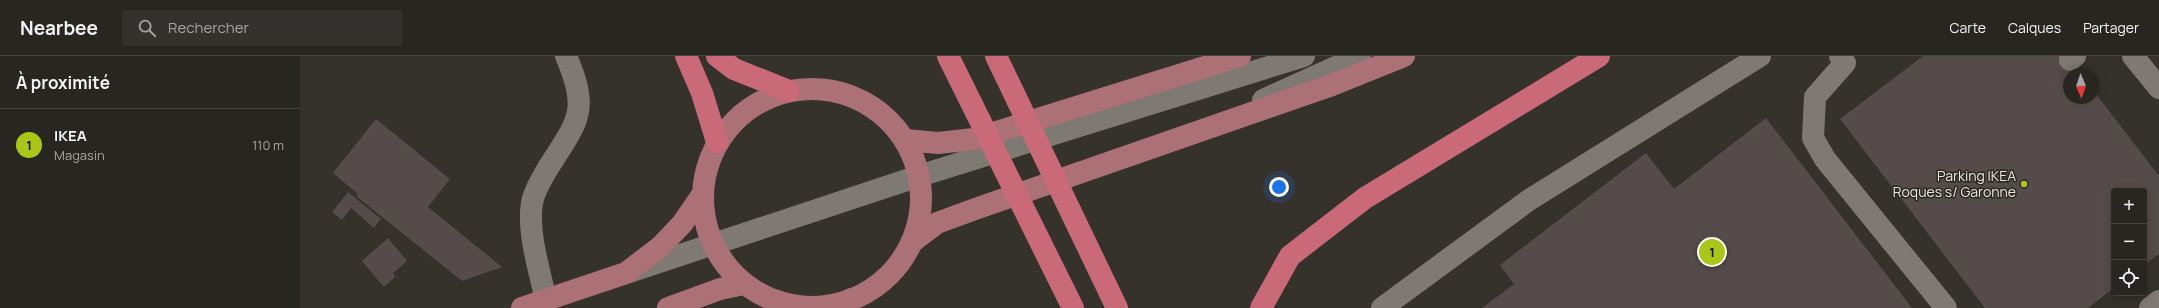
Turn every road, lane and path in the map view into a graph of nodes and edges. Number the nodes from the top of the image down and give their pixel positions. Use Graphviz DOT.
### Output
graph roads {
  1 [pos="566,56"];
  2 [pos="686,56"];
  3 [pos="717,56"];
  4 [pos="996,56"];
  5 [pos="1240,56"];
  6 [pos="1304,56"];
  7 [pos="1360,56"];
  8 [pos="1404,56"];
  9 [pos="1599,56"];
  10 [pos="1760,56"];
  11 [pos="1840,56"];
  12 [pos="2133,56"];
  13 [pos="950,60"];
  14 [pos="2159,88"];
  15 [pos="788,90"];
  16 [pos="1182,137"];
  17 [pos="906,140"];
  18 [pos="717,142"];
  19 [pos="919,176"];
  20 [pos="702,195"];
  21 [pos="912,242"];
  22 [pos="714,245"];
  23 [pos="626,273"];
  24 [pos="744,284"];
  25 [pos="546,300"];
  26 [pos="2159,301"];
  27 [pos="848,304"];
  28 [pos="782,305"];
  29 [pos="522,308"];
  30 [pos="668,308"];
  31 [pos="1073,308"];
  32 [pos="1117,308"];
  33 [pos="1261,308"];
  34 [pos="1382,308"];
  35 [pos="1946,308"];
  36 [pos="2150,308"];
  1 -- 25 [label="street"];
  2 -- 18 [label="highway"];
  3 -- 15 [label="highway"];
  4 -- 32 [label="highway"];
  5 -- 17 [label="main road"];
  6 -- 19 [label="street"];
  7 -- 16 [label="street"];
  8 -- 16 [label="main road"];
  9 -- 33 [label="highway"];
  10 -- 34 [label="street"];
  11 -- 35 [label="street"];
  12 -- 14 [label="street"];
  13 -- 31 [label="highway"];
  15 -- 17 [label="main road"];
  15 -- 18 [label="main road"];
  16 -- 21 [label="main road"];
  17 -- 19 [label="main road"];
  18 -- 20 [label="main road"];
  19 -- 21 [label="main road"];
  19 -- 22 [label="street"];
  20 -- 22 [label="main road"];
  20 -- 23 [label="main road"];
  21 -- 27 [label="main road"];
  22 -- 23 [label="street"];
  22 -- 24 [label="main road"];
  23 -- 25 [label="main road"];
  24 -- 28 [label="main road"];
  24 -- 30 [label="main road"];
  25 -- 29 [label="main road"];
  26 -- 36 [label="street"];
  27 -- 28 [label="main road"];
}
